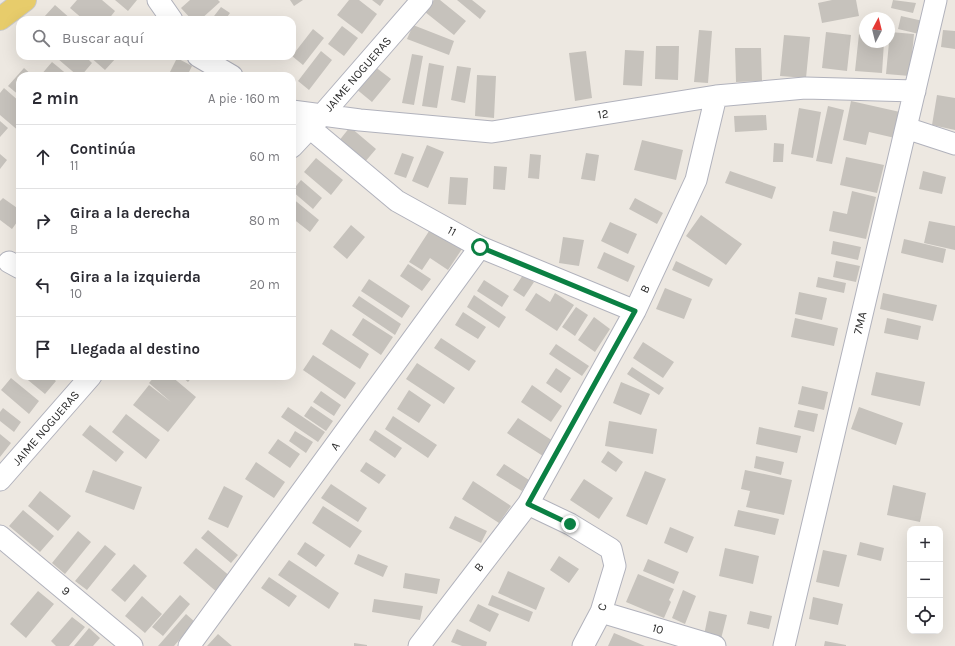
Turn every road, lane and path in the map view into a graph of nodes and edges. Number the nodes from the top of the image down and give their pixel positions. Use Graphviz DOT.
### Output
graph roads {
  1 [pos="25,0"];
  2 [pos="158,0"];
  3 [pos="422,0"];
  4 [pos="936,0"];
  5 [pos="169,16"];
  6 [pos="0,19"];
  7 [pos="205,60"];
  8 [pos="225,72"];
  9 [pos="915,91"];
  10 [pos="716,96"];
  11 [pos="296,114"];
  12 [pos="316,122"];
  13 [pos="906,128"];
  14 [pos="296,143"];
  15 [pos="955,144"];
  16 [pos="480,247"];
  17 [pos="635,311"];
  18 [pos="88,380"];
  19 [pos="0,480"];
  20 [pos="528,504"];
  21 [pos="0,536"];
  22 [pos="601,612"];
  23 [pos="132,646"];
  24 [pos="189,646"];
  25 [pos="419,646"];
  26 [pos="583,646"];
  27 [pos="715,646"];
  28 [pos="784,646"];
  1 -- 6 [label="main road"];
  2 -- 5 [label="street"];
  3 -- 12 [label="street, JAIME NOGUERAS"];
  4 -- 9 [label="street, 7MA"];
  7 -- 8 [label="street"];
  9 -- 10 [label="street, 12"];
  9 -- 13 [label="street, 7MA"];
  10 -- 12 [label="street, 12"];
  10 -- 17 [label="street, B"];
  11 -- 12 [label="street, 11"];
  12 -- 14 [label="street, JAIME NOGUERAS"];
  12 -- 16 [label="street, 11"];
  13 -- 15 [label="street"];
  13 -- 28 [label="street, 7MA"];
  16 -- 17 [label="street, 11"];
  16 -- 24 [label="street, A"];
  17 -- 20 [label="street, B"];
  18 -- 19 [label="street, JAIME NOGUERAS"];
  20 -- 22 [label="street, C"];
  20 -- 25 [label="street, B"];
  21 -- 23 [label="street, 9"];
  22 -- 26 [label="street, C"];
  22 -- 27 [label="street, 10"];
}
